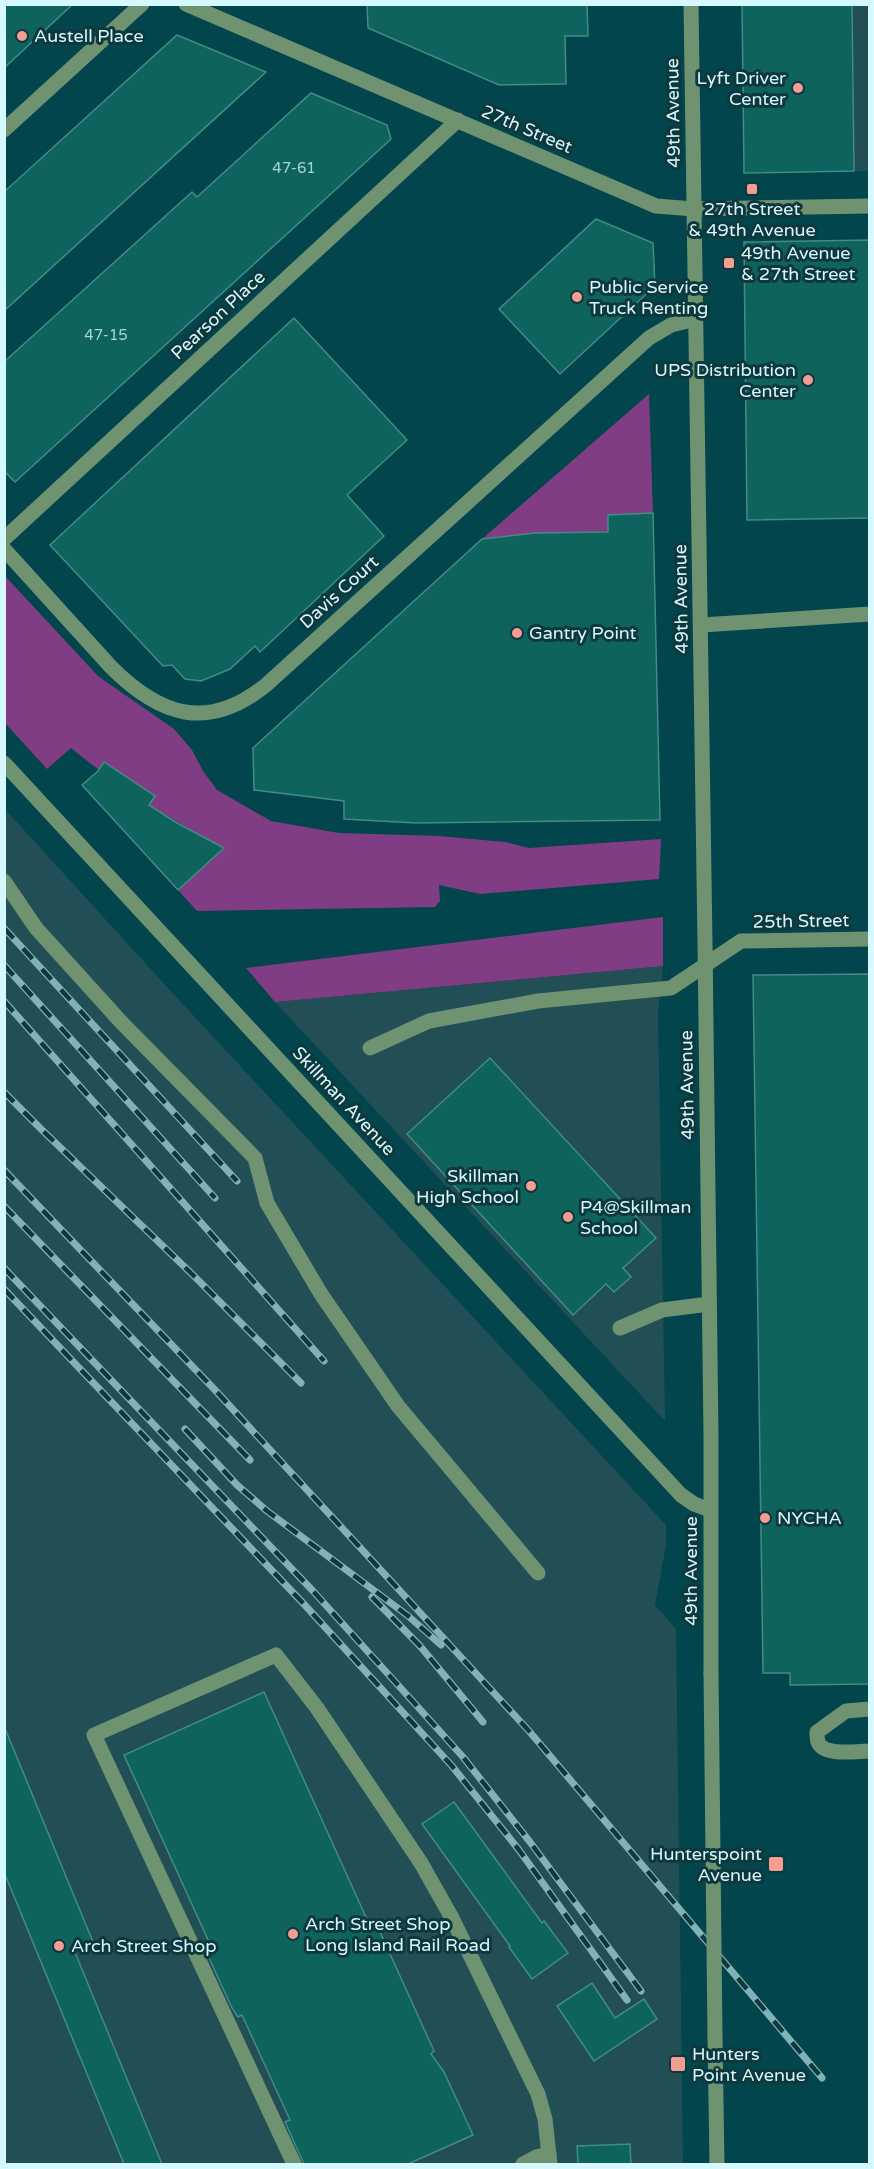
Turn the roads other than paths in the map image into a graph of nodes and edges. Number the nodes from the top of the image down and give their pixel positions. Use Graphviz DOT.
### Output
graph roads {
  1 [pos="142,4"];
  2 [pos="186,4"];
  3 [pos="691,4"];
  4 [pos="458,120"];
  5 [pos="4,130"];
  6 [pos="870,206"];
  7 [pos="694,209"];
  8 [pos="696,319"];
  9 [pos="4,539"];
  10 [pos="4,549"];
  11 [pos="870,614"];
  12 [pos="701,625"];
  13 [pos="4,763"];
  14 [pos="4,881"];
  15 [pos="870,939"];
  16 [pos="705,966"];
  17 [pos="370,1048"];
  18 [pos="709,1304"];
  19 [pos="621,1328"];
  20 [pos="710,1510"];
  21 [pos="538,1573"];
  22 [pos="870,1710"];
  23 [pos="870,1751"];
  24 [pos="549,2159"];
  25 [pos="294,2164"];
  26 [pos="523,2164"];
  27 [pos="717,2164"];
  1 -- 5 [label="street"];
  2 -- 4 [label="street, 27th Street"];
  3 -- 7 [label="street, 49th Avenue"];
  4 -- 7 [label="street, 27th Street"];
  4 -- 9 [label="street, Pearson Place"];
  6 -- 7 [label="street, 27th Street"];
  7 -- 8 [label="street, 49th Avenue"];
  8 -- 10 [label="street, Davis Court"];
  8 -- 12 [label="street, 49th Avenue"];
  11 -- 12 [label="street"];
  12 -- 16 [label="street, 49th Avenue"];
  13 -- 20 [label="street, Skillman Avenue"];
  14 -- 21 [label="street"];
  15 -- 16 [label="street, 25th Street"];
  16 -- 17 [label="street, 25th Street"];
  16 -- 18 [label="street, 49th Avenue"];
  18 -- 19 [label="street"];
  18 -- 20 [label="street, 49th Avenue"];
  20 -- 27 [label="street, 49th Avenue, bridge"];
  22 -- 23 [label="street"];
  24 -- 25 [label="street"];
  24 -- 26 [label="street"];
}
